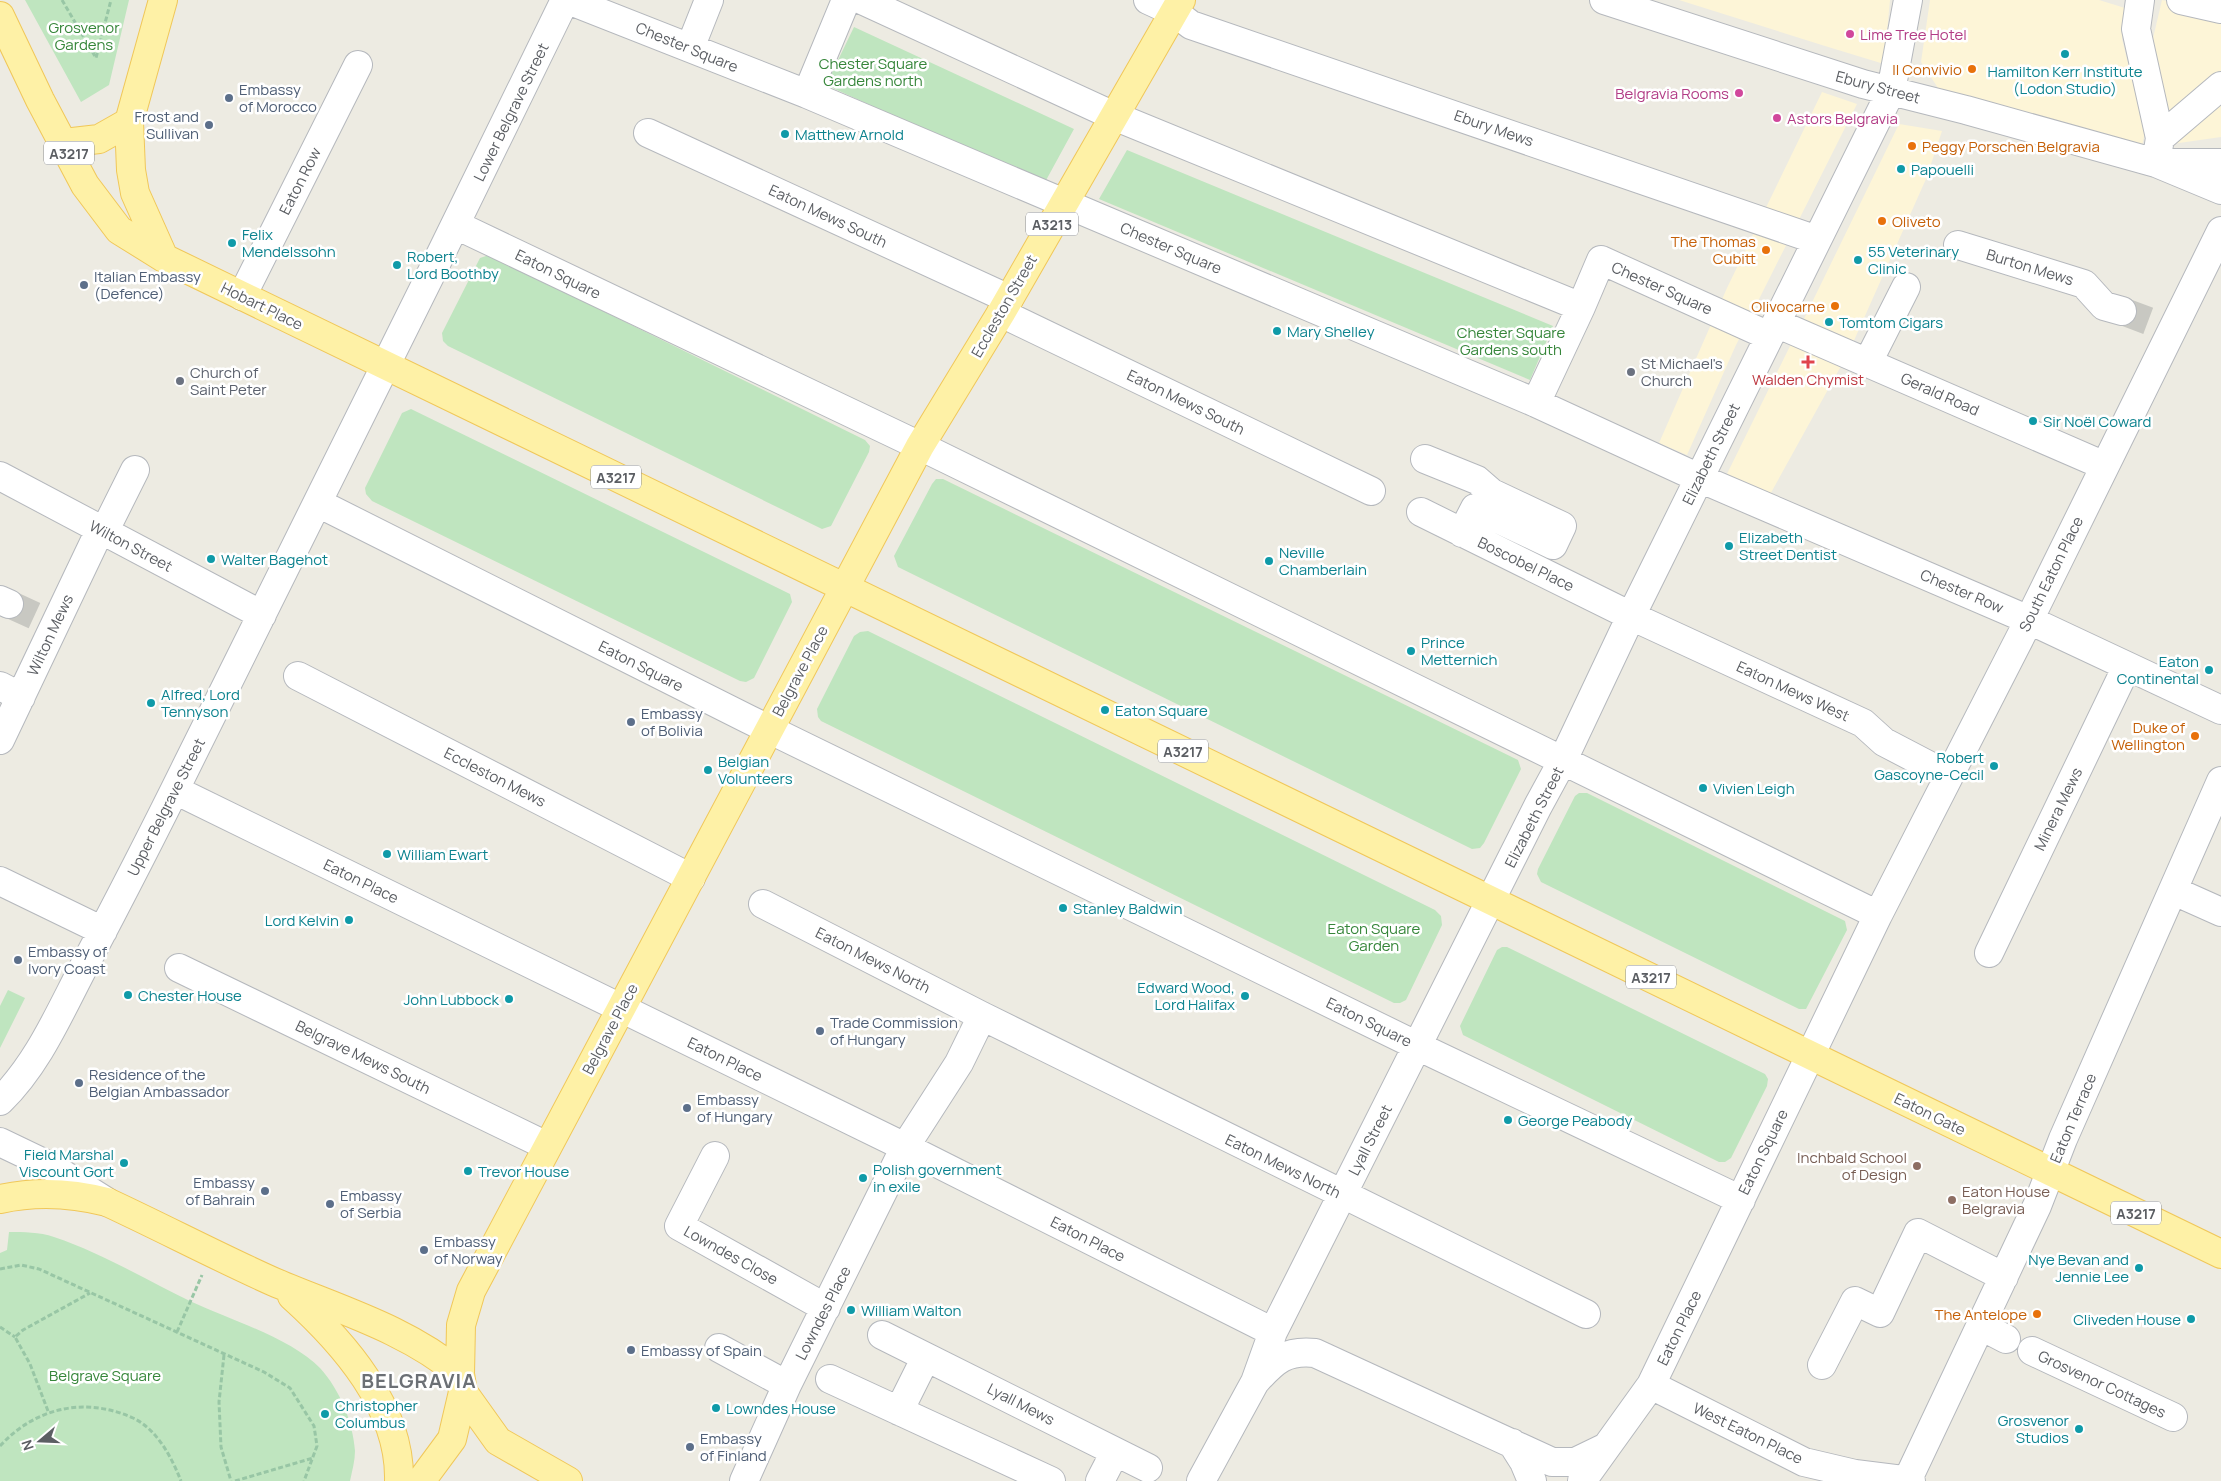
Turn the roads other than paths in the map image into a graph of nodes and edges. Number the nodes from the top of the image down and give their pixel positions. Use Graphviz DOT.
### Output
graph roads {
  1 [pos="163,0"];
  2 [pos="566,0"];
  3 [pos="709,0"];
  4 [pos="846,0"];
  5 [pos="862,0"];
  6 [pos="1148,0"];
  7 [pos="1604,0"];
  8 [pos="1908,0"];
  9 [pos="2140,0"];
  10 [pos="2181,0"];
  11 [pos="1177,6"];
  12 [pos="2221,9"];
  13 [pos="1,21"];
  14 [pos="690,48"];
  15 [pos="358,65"];
  16 [pos="2221,86"];
  17 [pos="1891,91"];
  18 [pos="807,94"];
  19 [pos="1114,116"];
  20 [pos="129,122"];
  21 [pos="648,133"];
  22 [pos="64,142"];
  23 [pos="2158,150"];
  24 [pos="2219,180"];
  25 [pos="1064,203"];
  26 [pos="456,225"];
  27 [pos="2221,231"];
  28 [pos="1817,240"];
  29 [pos="1958,245"];
  30 [pos="164,258"];
  31 [pos="1906,287"];
  32 [pos="242,296"];
  33 [pos="1005,306"];
  34 [pos="1581,307"];
  35 [pos="2122,311"];
  36 [pos="1772,330"];
  37 [pos="1868,362"];
  38 [pos="386,366"];
  39 [pos="1536,403"];
  40 [pos="920,446"];
  41 [pos="1425,459"];
  42 [pos="2105,466"];
  43 [pos="135,470"];
  44 [pos="0,476"];
  45 [pos="1699,478"];
  46 [pos="1371,491"];
  47 [pos="318,503"];
  48 [pos="1421,512"];
  49 [pos="102,531"];
  50 [pos="1462,533"];
  51 [pos="846,588"];
  52 [pos="262,614"];
  53 [pos="1631,616"];
  54 [pos="2029,620"];
  55 [pos="2127,666"];
  56 [pos="298,676"];
  57 [pos="10,692"];
  58 [pos="2221,710"];
  59 [pos="769,730"];
  60 [pos="0,740"];
  61 [pos="1563,760"];
  62 [pos="1949,776"];
  63 [pos="2221,781"];
  64 [pos="174,790"];
  65 [pos="691,878"];
  66 [pos="0,881"];
  67 [pos="2174,891"];
  68 [pos="1492,900"];
  69 [pos="763,904"];
  70 [pos="2221,912"];
  71 [pos="1878,915"];
  72 [pos="103,930"];
  73 [pos="1990,953"];
  74 [pos="179,968"];
  75 [pos="621,1008"];
  76 [pos="982,1016"];
  77 [pos="1418,1046"];
  78 [pos="1811,1054"];
  79 [pos="0,1101"];
  80 [pos="0,1142"];
  81 [pos="548,1146"];
  82 [pos="905,1146"];
  83 [pos="715,1156"];
  84 [pos="2050,1172"];
  85 [pos="1343,1195"];
  86 [pos="0,1199"];
  87 [pos="1741,1200"];
  88 [pos="107,1202"];
  89 [pos="2221,1254"];
  90 [pos="2004,1277"];
  91 [pos="273,1281"];
  92 [pos="1290,1298"];
  93 [pos="826,1308"];
  94 [pos="1586,1314"];
  95 [pos="1981,1326"];
  96 [pos="1273,1332"];
  97 [pos="882,1335"];
  98 [pos="2006,1339"];
  99 [pos="719,1348"];
  100 [pos="2032,1351"];
  101 [pos="1315,1353"];
  102 [pos="926,1357"];
  103 [pos="1822,1365"];
  104 [pos="830,1379"];
  105 [pos="1255,1382"];
  106 [pos="461,1383"];
  107 [pos="1651,1384"];
  108 [pos="787,1385"];
  109 [pos="899,1411"];
  110 [pos="2173,1417"];
  111 [pos="452,1439"];
  112 [pos="1512,1443"];
  113 [pos="506,1446"];
  114 [pos="1604,1448"];
  115 [pos="1115,1452"];
  116 [pos="1148,1468"];
  117 [pos="1800,1471"];
  118 [pos="1210,1478"];
  119 [pos="1910,1480"];
  120 [pos="399,1481"];
  121 [pos="421,1481"];
  122 [pos="568,1481"];
  123 [pos="744,1481"];
  124 [pos="1051,1481"];
  125 [pos="1100,1481"];
  126 [pos="1532,1481"];
  127 [pos="1582,1481"];
  1 -- 20 [label="main road"];
  2 -- 14 [label="street, Chester Square"];
  2 -- 26 [label="street, Lower Belgrave Street"];
  3 -- 14 [label="street"];
  4 -- 18 [label="street"];
  5 -- 19 [label="street"];
  6 -- 11 [label="street, Ebury Mews"];
  7 -- 17 [label="street, Ebury Street"];
  8 -- 17 [label="street, Elizabeth Street"];
  9 -- 23 [label="street"];
  10 -- 12 [label="street"];
  11 -- 19 [label="main road, Eccleston Street / A3213"];
  11 -- 28 [label="street, Ebury Mews"];
  13 -- 22 [label="main road, Hobart Place / A3217"];
  14 -- 18 [label="street, Chester Square"];
  15 -- 32 [label="street, Eaton Row"];
  16 -- 23 [label="street"];
  17 -- 23 [label="street, Ebury Street"];
  17 -- 28 [label="street, Elizabeth Street"];
  18 -- 25 [label="street, Chester Square"];
  19 -- 25 [label="main road, Eccleston Street / A3213"];
  19 -- 34 [label="street"];
  20 -- 22 [label="main road"];
  20 -- 30 [label="main road"];
  21 -- 33 [label="street, Eaton Mews South"];
  22 -- 30 [label="main road, Hobart Place / A3217"];
  23 -- 24 [label="street, Ebury Street"];
  25 -- 33 [label="main road, Eccleston Street / A3213"];
  25 -- 39 [label="street, Chester Square"];
  26 -- 38 [label="street"];
  26 -- 40 [label="street, Eaton Square"];
  27 -- 42 [label="street, South Eaton Place"];
  28 -- 36 [label="street, Elizabeth Street"];
  29 -- 35 [label="street, Burton Mews"];
  30 -- 32 [label="main road, Hobart Place / A3217"];
  31 -- 37 [label="street"];
  32 -- 38 [label="main road, Hobart Place / A3217"];
  33 -- 40 [label="main road, Eccleston Street / A3213"];
  33 -- 46 [label="street, Eaton Mews South"];
  34 -- 36 [label="street, Chester Square"];
  34 -- 39 [label="street, Chester Square"];
  36 -- 37 [label="street, Gerald Road"];
  36 -- 45 [label="street, Elizabeth Street"];
  37 -- 42 [label="street, Gerald Road"];
  38 -- 47 [label="street"];
  38 -- 51 [label="main road, A3217"];
  39 -- 45 [label="street, Chester Square"];
  40 -- 51 [label="main road, Eccleston Street / A3213"];
  40 -- 61 [label="street, Eaton Square"];
  41 -- 50 [label="street"];
  42 -- 54 [label="street, South Eaton Place"];
  43 -- 49 [label="street, Wilton Mews"];
  44 -- 49 [label="street, Wilton Street"];
  45 -- 53 [label="street, Elizabeth Street"];
  45 -- 54 [label="street, Chester Row"];
  47 -- 52 [label="street, Upper Belgrave Street"];
  47 -- 59 [label="street, Eaton Square"];
  48 -- 50 [label="street, Boscobel Place"];
  49 -- 52 [label="street, Wilton Street"];
  49 -- 57 [label="street, Wilton Mews"];
  50 -- 53 [label="street, Boscobel Place"];
  51 -- 59 [label="main road, Belgrave Place"];
  51 -- 68 [label="main road, A3217"];
  52 -- 64 [label="street, Upper Belgrave Street"];
  53 -- 61 [label="street, Elizabeth Street"];
  53 -- 62 [label="street, Eaton Mews West"];
  54 -- 55 [label="street, Chester Row"];
  54 -- 62 [label="street, South Eaton Place"];
  55 -- 58 [label="street, Chester Row"];
  55 -- 73 [label="street, Minera Mews"];
  56 -- 65 [label="street, Eccleston Mews"];
  57 -- 60 [label="street, Wilton Mews"];
  59 -- 65 [label="main road, Belgrave Place"];
  59 -- 77 [label="street, Eaton Square"];
  61 -- 68 [label="street, Elizabeth Street"];
  61 -- 71 [label="street, Eaton Square"];
  62 -- 71 [label="street, South Eaton Place"];
  63 -- 67 [label="street, Eaton Terrace"];
  64 -- 72 [label="street, Upper Belgrave Street"];
  64 -- 75 [label="street, Eaton Place"];
  65 -- 75 [label="main road, Belgrave Place"];
  66 -- 72 [label="street"];
  67 -- 70 [label="street"];
  67 -- 84 [label="street, Eaton Terrace"];
  68 -- 77 [label="street, Lyall Street"];
  68 -- 78 [label="main road, A3217"];
  69 -- 76 [label="street, Eaton Mews North"];
  71 -- 78 [label="street, Eaton Square"];
  72 -- 79 [label="street, Upper Belgrave Street"];
  74 -- 81 [label="street, Belgrave Mews South"];
  75 -- 81 [label="main road, Belgrave Place"];
  75 -- 82 [label="street, Eaton Place"];
  76 -- 82 [label="street"];
  76 -- 85 [label="street, Eaton Mews North"];
  77 -- 85 [label="street, Lyall Street"];
  77 -- 87 [label="street, Eaton Square"];
  78 -- 84 [label="main road, Eaton Gate / A3217"];
  78 -- 87 [label="street, Eaton Square"];
  80 -- 88 [label="street"];
  81 -- 106 [label="main road, Belgrave Place"];
  82 -- 93 [label="street, Lowndes Place"];
  82 -- 96 [label="street, Eaton Place"];
  83 -- 93 [label="street, Lowndes Close"];
  84 -- 89 [label="main road, A3217"];
  84 -- 90 [label="street, Eaton Terrace"];
  85 -- 92 [label="street, Lyall Street"];
  85 -- 94 [label="street, Eaton Mews North"];
  86 -- 88 [label="main road"];
  87 -- 107 [label="street, Eaton Place"];
  88 -- 91 [label="main road"];
  90 -- 95 [label="street, Eaton Terrace"];
  90 -- 103 [label="street"];
  91 -- 106 [label="main road"];
  91 -- 120 [label="main road"];
  92 -- 96 [label="street, Lyall Street"];
  92 -- 101 [label="street"];
  93 -- 108 [label="street, Lowndes Place"];
  95 -- 98 [label="street"];
  95 -- 119 [label="street, Eaton Terrace"];
  96 -- 105 [label="street, Lyall Street"];
  97 -- 102 [label="street, Lyall Mews"];
  99 -- 108 [label="street"];
  100 -- 110 [label="street, Grosvenor Cottages"];
  101 -- 105 [label="street, Lyall Street"];
  101 -- 112 [label="street, Eaton Place"];
  102 -- 109 [label="street"];
  102 -- 115 [label="street, Lyall Mews"];
  104 -- 109 [label="street"];
  105 -- 118 [label="street, Lyall Street"];
  106 -- 111 [label="main road, Belgrave Place"];
  106 -- 113 [label="main road"];
  107 -- 114 [label="street, Eaton Place"];
  107 -- 117 [label="street, West Eaton Place"];
  108 -- 123 [label="street, Lowndes Place"];
  109 -- 124 [label="street"];
  111 -- 113 [label="main road"];
  111 -- 121 [label="main road, Belgrave Place"];
  112 -- 114 [label="street, Eaton Place"];
  112 -- 126 [label="street"];
  113 -- 122 [label="main road"];
  114 -- 127 [label="street, Eaton Place"];
  115 -- 116 [label="street, Lyall Mews"];
  115 -- 125 [label="street"];
  117 -- 119 [label="street, West Eaton Place"];
}
